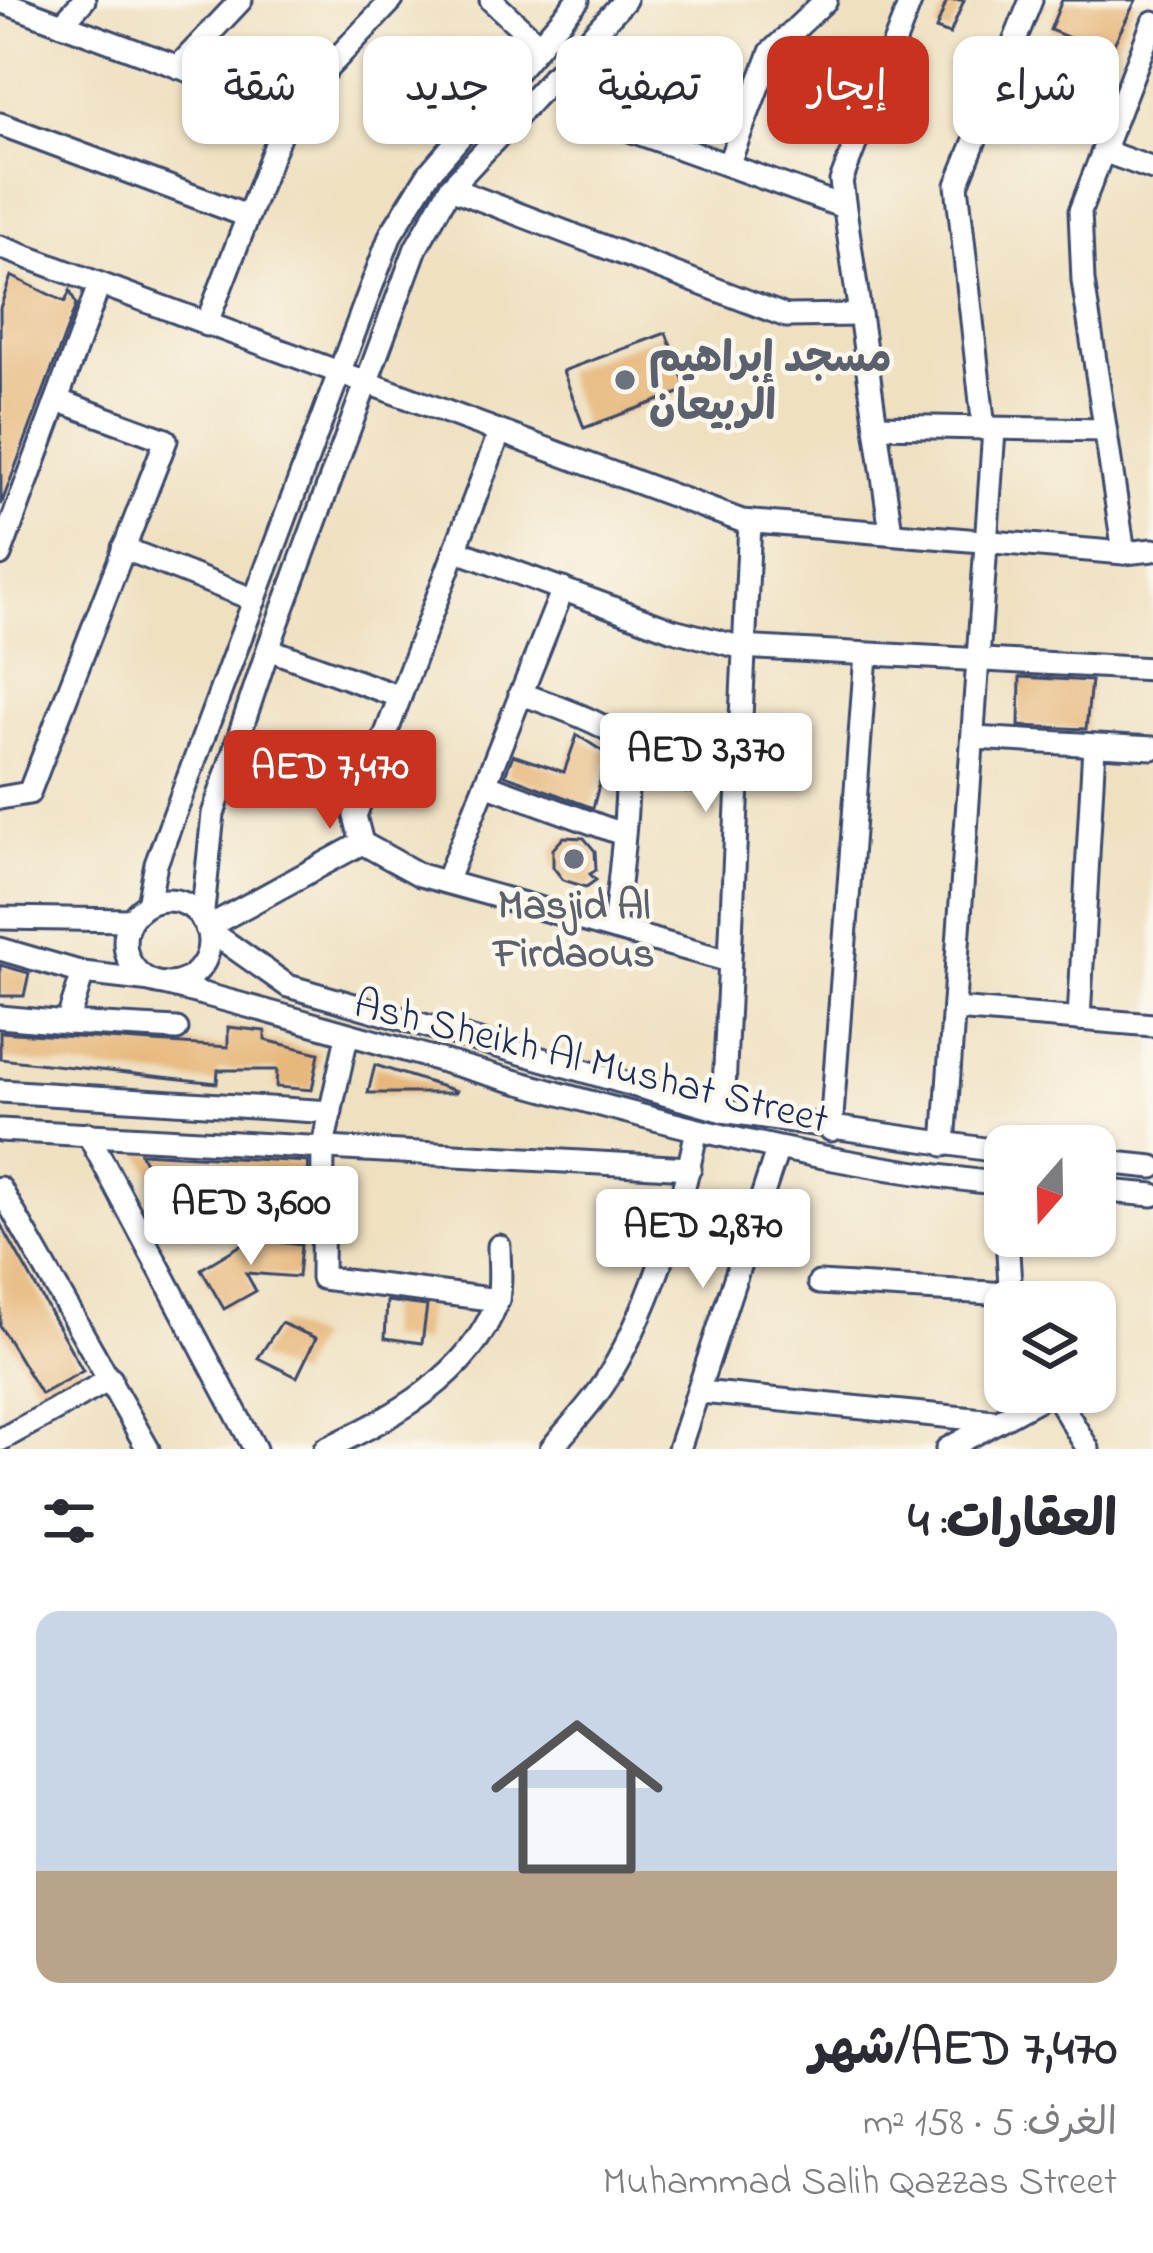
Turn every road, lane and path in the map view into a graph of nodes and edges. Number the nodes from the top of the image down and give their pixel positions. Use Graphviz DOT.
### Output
graph roads {
  1 [pos="84,0"];
  2 [pos="241,0"];
  3 [pos="392,0"];
  4 [pos="491,0"];
  5 [pos="578,0"];
  6 [pos="625,0"];
  7 [pos="826,0"];
  8 [pos="911,0"];
  9 [pos="1031,0"];
  10 [pos="0,1"];
  11 [pos="62,24"];
  12 [pos="1151,31"];
  13 [pos="537,43"];
  14 [pos="339,56"];
  15 [pos="178,67"];
  16 [pos="182,68"];
  17 [pos="552,77"];
  18 [pos="0,124"];
  19 [pos="276,144"];
  20 [pos="1103,152"];
  21 [pos="728,165"];
  22 [pos="1153,169"];
  23 [pos="450,188"];
  24 [pos="844,207"];
  25 [pos="247,216"];
  26 [pos="0,247"];
  27 [pos="99,285"];
  28 [pos="860,315"];
  29 [pos="206,326"];
  30 [pos="334,375"];
  31 [pos="367,386"];
  32 [pos="57,400"];
  33 [pos="876,426"];
  34 [pos="989,430"];
  35 [pos="1106,430"];
  36 [pos="499,434"];
  37 [pos="750,522"];
  38 [pos="891,532"];
  39 [pos="986,540"];
  40 [pos="123,548"];
  41 [pos="455,550"];
  42 [pos="1153,550"];
  43 [pos="1124,553"];
  44 [pos="0,555"];
  45 [pos="563,589"];
  46 [pos="255,600"];
  47 [pos="740,647"];
  48 [pos="268,649"];
  49 [pos="866,655"];
  50 [pos="978,661"];
  51 [pos="1153,670"];
  52 [pos="520,694"];
  53 [pos="400,697"];
  54 [pos="973,738"];
  55 [pos="1094,746"];
  56 [pos="1153,748"];
  57 [pos="484,784"];
  58 [pos="0,798"];
  59 [pos="622,835"];
  60 [pos="362,843"];
  61 [pos="446,882"];
  62 [pos="148,904"];
  63 [pos="0,918"];
  64 [pos="130,920"];
  65 [pos="204,924"];
  66 [pos="614,929"];
  67 [pos="0,949"];
  68 [pos="729,961"];
  69 [pos="83,973"];
  70 [pos="158,982"];
  71 [pos="955,1009"];
  72 [pos="0,1017"];
  73 [pos="1079,1019"];
  74 [pos="1152,1020"];
  75 [pos="67,1023"];
  76 [pos="177,1029"];
  77 [pos="347,1036"];
  78 [pos="0,1091"];
  79 [pos="324,1111"];
  80 [pos="722,1111"];
  81 [pos="0,1130"];
  82 [pos="831,1130"];
  83 [pos="88,1134"];
  84 [pos="696,1134"];
  85 [pos="236,1142"];
  86 [pos="944,1145"];
  87 [pos="323,1147"];
  88 [pos="984,1150"];
  89 [pos="777,1151"];
  90 [pos="1116,1163"];
  91 [pos="1153,1167"];
  92 [pos="690,1168"];
  93 [pos="984,1182"];
  94 [pos="0,1188"];
  95 [pos="1116,1192"];
  96 [pos="1153,1195"];
  97 [pos="499,1246"];
  98 [pos="819,1283"];
  99 [pos="984,1296"];
  100 [pos="498,1300"];
  101 [pos="111,1379"];
  102 [pos="701,1392"];
  103 [pos="1010,1413"];
  104 [pos="1066,1413"];
  105 [pos="994,1421"];
  106 [pos="0,1440"];
  107 [pos="148,1449"];
  108 [pos="255,1449"];
  109 [pos="325,1449"];
  110 [pos="551,1449"];
  111 [pos="679,1449"];
  112 [pos="947,1449"];
  113 [pos="1088,1449"];
  1 -- 11 [label="street"];
  2 -- 15 [label="street"];
  3 -- 14 [label="street"];
  4 -- 13 [label="street"];
  5 -- 13 [label="street"];
  6 -- 17 [label="street"];
  7 -- 21 [label="street"];
  8 -- 24 [label="street"];
  9 -- 34 [label="street"];
  10 -- 11 [label="street"];
  11 -- 15 [label="street"];
  12 -- 20 [label="street"];
  13 -- 30 [label="street"];
  15 -- 16 [label="street"];
  17 -- 21 [label="street"];
  17 -- 23 [label="street"];
  18 -- 25 [label="street"];
  19 -- 25 [label="street"];
  20 -- 22 [label="street"];
  20 -- 35 [label="street"];
  21 -- 24 [label="street"];
  23 -- 28 [label="street"];
  23 -- 31 [label="street"];
  24 -- 28 [label="street"];
  25 -- 29 [label="street"];
  26 -- 27 [label="street"];
  27 -- 29 [label="street"];
  27 -- 32 [label="street"];
  28 -- 33 [label="street"];
  29 -- 30 [label="street"];
  30 -- 31 [label="street"];
  30 -- 46 [label="street"];
  31 -- 36 [label="street"];
  31 -- 48 [label="street"];
  32 -- 40 [label="street"];
  32 -- 44 [label="street"];
  33 -- 34 [label="street"];
  33 -- 38 [label="street"];
  34 -- 35 [label="street"];
  34 -- 39 [label="street"];
  35 -- 43 [label="street"];
  36 -- 37 [label="street"];
  36 -- 41 [label="street"];
  37 -- 38 [label="street"];
  37 -- 47 [label="street"];
  38 -- 39 [label="street"];
  39 -- 43 [label="street"];
  39 -- 50 [label="street"];
  40 -- 46 [label="street"];
  40 -- 58 [label="street"];
  41 -- 45 [label="street"];
  41 -- 53 [label="street"];
  42 -- 43 [label="street"];
  45 -- 47 [label="street"];
  45 -- 52 [label="street"];
  46 -- 62 [label="street"];
  47 -- 49 [label="street"];
  47 -- 68 [label="street"];
  48 -- 53 [label="street"];
  48 -- 65 [label="street"];
  49 -- 50 [label="street"];
  49 -- 82 [label="street"];
  50 -- 51 [label="street"];
  50 -- 54 [label="street"];
  52 -- 57 [label="street"];
  52 -- 59 [label="street"];
  53 -- 60 [label="street"];
  54 -- 55 [label="street"];
  54 -- 71 [label="street"];
  55 -- 56 [label="street"];
  55 -- 73 [label="street"];
  57 -- 59 [label="street"];
  57 -- 61 [label="street"];
  59 -- 66 [label="street"];
  60 -- 61 [label="street"];
  60 -- 65 [label="street"];
  61 -- 66 [label="street"];
  62 -- 64 [label="street"];
  62 -- 65 [label="street"];
  63 -- 64 [label="street"];
  64 -- 70 [label="street"];
  65 -- 70 [label="street"];
  65 -- 80 [label="street, Ash Sheikh Al Mushat Street"];
  66 -- 68 [label="street"];
  67 -- 69 [label="street, Ash Sheikh Al Mushat Street"];
  68 -- 80 [label="street"];
  69 -- 70 [label="street, Ash Sheikh Al Mushat Street"];
  69 -- 75 [label="street"];
  70 -- 77 [label="street, Ash Sheikh Al Mushat Street"];
  71 -- 73 [label="street"];
  71 -- 86 [label="street"];
  72 -- 75 [label="street"];
  73 -- 74 [label="street"];
  75 -- 76 [label="street"];
  77 -- 79 [label="street"];
  77 -- 84 [label="street, Ash Sheikh Al Mushat Street"];
  78 -- 79 [label="street"];
  79 -- 85 [label="street"];
  79 -- 87 [label="street"];
  80 -- 82 [label="street, Ash Sheikh Al Mushat Street"];
  81 -- 83 [label="street"];
  82 -- 86 [label="street, Ash Sheikh Al Mushat Street"];
  83 -- 85 [label="street"];
  83 -- 108 [label="street"];
  84 -- 89 [label="street, Ash Sheikh Al Mushat Street"];
  84 -- 92 [label="street"];
  85 -- 87 [label="street"];
  86 -- 88 [label="street, Ash Sheikh Al Mushat Street"];
  87 -- 92 [label="street"];
  87 -- 100 [label="street"];
  89 -- 93 [label="street, Ash Sheikh Al Mushat Street"];
  89 -- 102 [label="street"];
  90 -- 91 [label="street"];
  92 -- 110 [label="street"];
  94 -- 101 [label="street"];
  95 -- 96 [label="street"];
  97 -- 100 [label="street"];
  98 -- 99 [label="street"];
  100 -- 109 [label="street"];
  101 -- 106 [label="street"];
  101 -- 107 [label="street"];
  102 -- 105 [label="street"];
  102 -- 111 [label="street"];
  103 -- 105 [label="street"];
  104 -- 113 [label="street"];
  105 -- 112 [label="street"];
}
